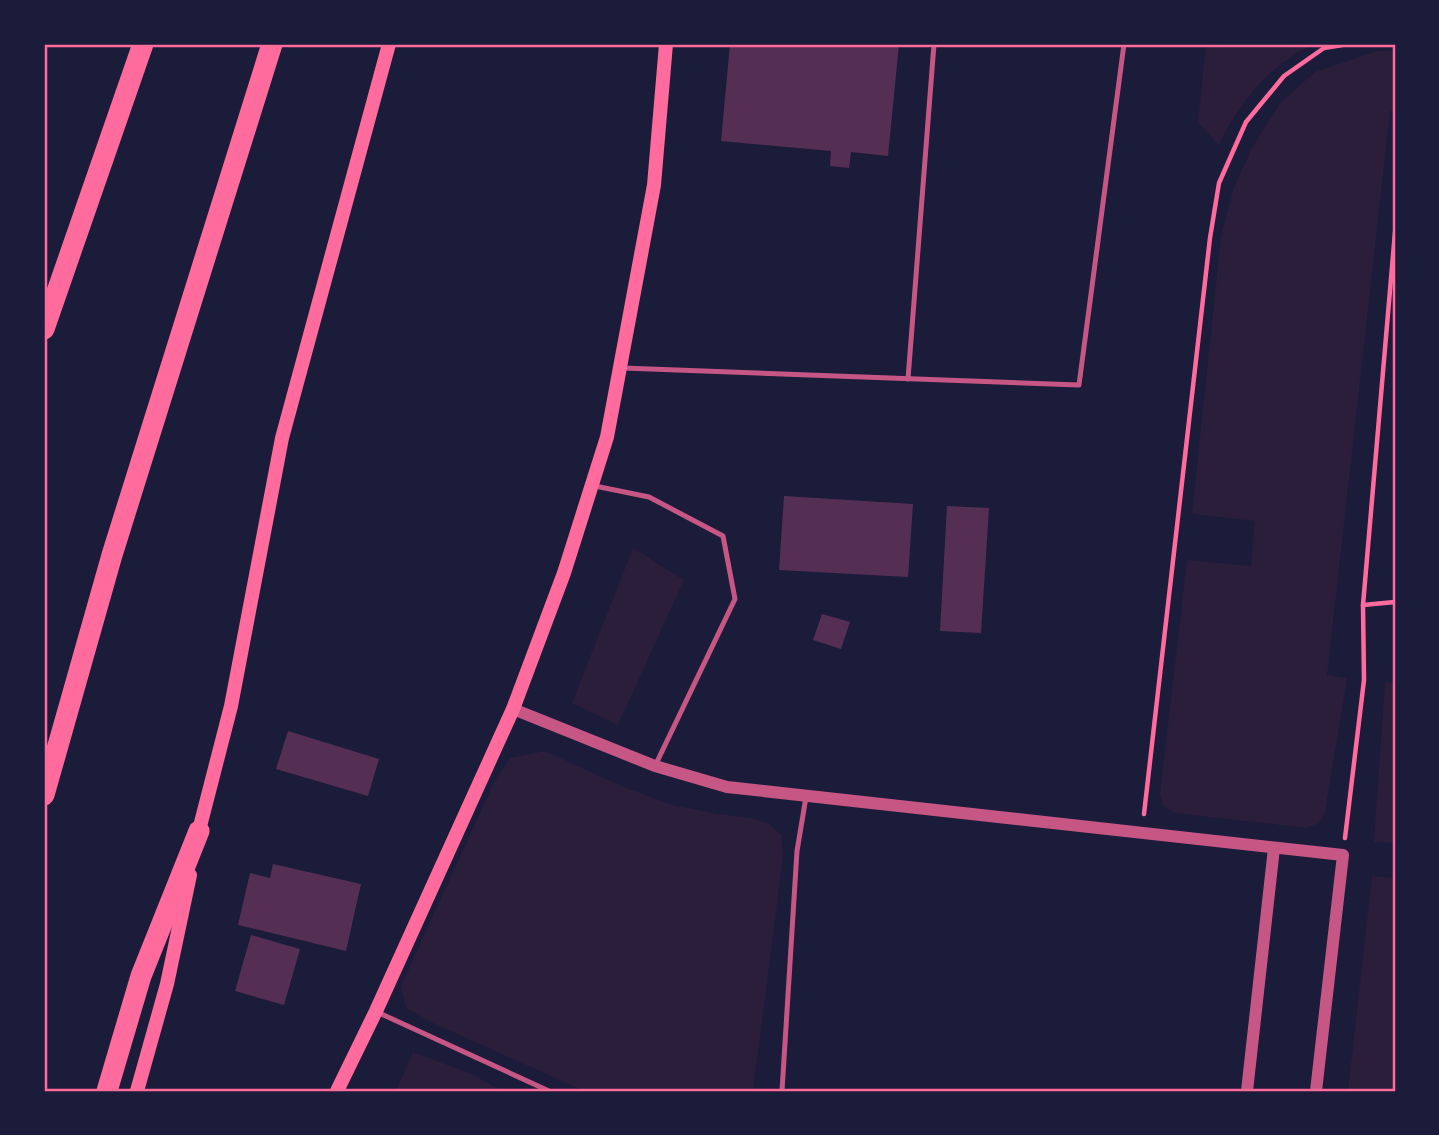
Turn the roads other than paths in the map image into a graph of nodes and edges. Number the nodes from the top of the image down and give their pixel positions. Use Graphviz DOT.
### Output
graph roads {
  1 [pos="143,44"];
  2 [pos="272,44"];
  3 [pos="389,44"];
  4 [pos="666,44"];
  5 [pos="934,44"];
  6 [pos="1124,44"];
  7 [pos="44,329"];
  8 [pos="620,368"];
  9 [pos="908,379"];
  10 [pos="591,485"];
  11 [pos="513,709"];
  12 [pos="655,766"];
  13 [pos="44,795"];
  14 [pos="806,797"];
  15 [pos="199,831"];
  16 [pos="1274,848"];
  17 [pos="376,1011"];
  18 [pos="545,1090"];
  19 [pos="107,1091"];
  20 [pos="136,1091"];
  21 [pos="337,1091"];
  22 [pos="782,1091"];
  23 [pos="1247,1091"];
  24 [pos="1316,1091"];
  1 -- 7 [label="highway"];
  2 -- 13 [label="highway"];
  3 -- 15 [label="main road"];
  4 -- 8 [label="main road"];
  5 -- 9 [label="lane"];
  6 -- 9 [label="lane"];
  8 -- 9 [label="lane"];
  8 -- 10 [label="main road"];
  10 -- 11 [label="main road"];
  10 -- 12 [label="lane"];
  11 -- 12 [label="street"];
  11 -- 17 [label="main road"];
  12 -- 14 [label="street"];
  14 -- 16 [label="street"];
  14 -- 22 [label="lane"];
  15 -- 19 [label="highway"];
  15 -- 20 [label="main road"];
  16 -- 23 [label="street"];
  16 -- 24 [label="street"];
  17 -- 18 [label="lane"];
  17 -- 21 [label="main road"];
}
